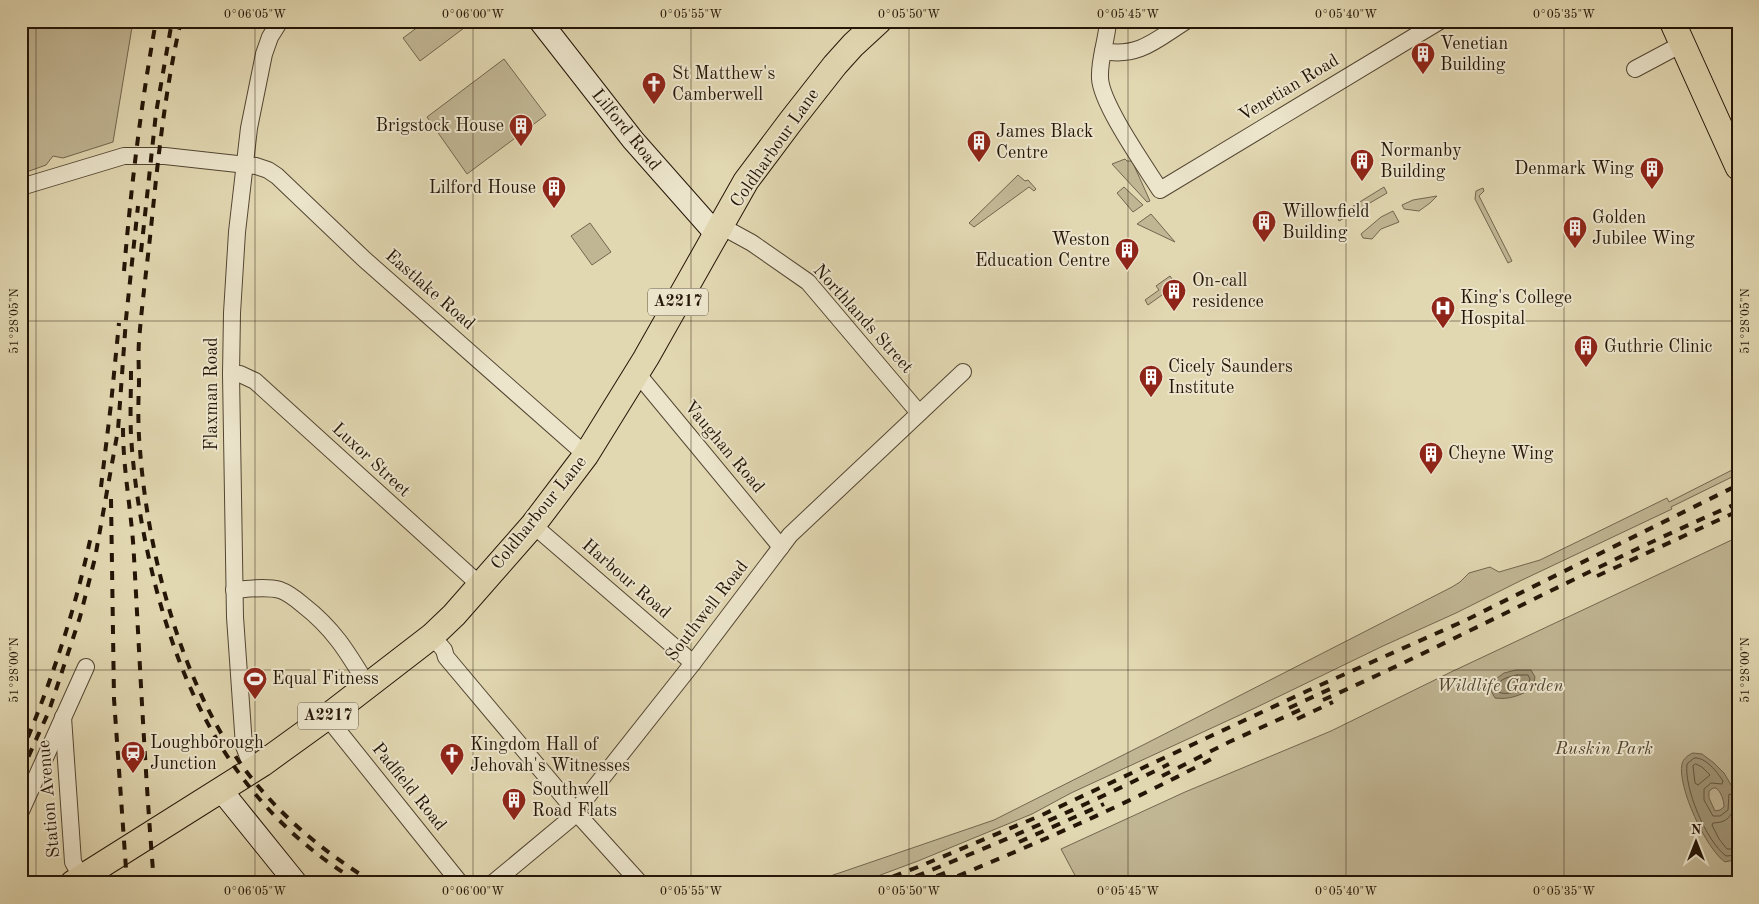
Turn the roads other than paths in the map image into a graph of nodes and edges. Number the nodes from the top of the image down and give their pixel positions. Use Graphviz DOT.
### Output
graph roads {
  1 [pos="280,21"];
  2 [pos="540,21"];
  3 [pos="879,21"];
  4 [pos="1108,21"];
  5 [pos="1186,21"];
  6 [pos="1440,21"];
  7 [pos="1672,21"];
  8 [pos="1682,44"];
  9 [pos="1103,51"];
  10 [pos="1636,69"];
  11 [pos="244,165"];
  12 [pos="1738,167"];
  13 [pos="21,186"];
  14 [pos="719,230"];
  15 [pos="964,372"];
  16 [pos="637,373"];
  17 [pos="231,374"];
  18 [pos="920,413"];
  19 [pos="586,455"];
  20 [pos="533,525"];
  21 [pos="781,547"];
  22 [pos="480,585"];
  23 [pos="234,590"];
  24 [pos="432,636"];
  25 [pos="693,663"];
  26 [pos="86,667"];
  27 [pos="368,686"];
  28 [pos="327,717"];
  29 [pos="63,718"];
  30 [pos="253,770"];
  31 [pos="221,790"];
  32 [pos="21,811"];
  33 [pos="576,811"];
  34 [pos="77,880"];
  35 [pos="296,883"];
  36 [pos="460,883"];
  37 [pos="493,883"];
  38 [pos="640,883"];
  1 -- 11 [label="street, Flaxman Road"];
  2 -- 14 [label="street, Lilford Road"];
  3 -- 14 [label="main road, Coldharbour Lane / A2217"];
  4 -- 9 [label="street"];
  5 -- 9 [label="street"];
  6 -- 9 [label="street, Venetian Road"];
  7 -- 8 [label="main road"];
  8 -- 10 [label="street"];
  8 -- 12 [label="main road"];
  11 -- 13 [label="street, Eastlake Road"];
  11 -- 17 [label="street, Flaxman Road"];
  11 -- 19 [label="street, Eastlake Road"];
  14 -- 16 [label="main road, Coldharbour Lane / A2217"];
  14 -- 18 [label="street, Northlands Street"];
  15 -- 18 [label="street, Southwell Road"];
  16 -- 19 [label="main road, Coldharbour Lane / A2217"];
  16 -- 21 [label="street, Vaughan Road"];
  17 -- 22 [label="street, Luxor Street"];
  17 -- 23 [label="street, Flaxman Road"];
  18 -- 21 [label="street, Southwell Road"];
  19 -- 20 [label="main road, Coldharbour Lane / A2217"];
  20 -- 22 [label="main road, Coldharbour Lane / A2217"];
  20 -- 25 [label="street, Harbour Road"];
  21 -- 25 [label="street, Southwell Road"];
  22 -- 24 [label="main road, Coldharbour Lane / A2217"];
  23 -- 27 [label="street"];
  23 -- 30 [label="street, Flaxman Road"];
  24 -- 27 [label="main road, Coldharbour Lane / A2217"];
  24 -- 33 [label="street"];
  25 -- 33 [label="street, Southwell Road"];
  26 -- 29 [label="street"];
  27 -- 28 [label="main road, Coldharbour Lane / A2217"];
  28 -- 30 [label="main road, Coldharbour Lane / A2217"];
  28 -- 36 [label="street, Padfield Road"];
  29 -- 32 [label="street"];
  29 -- 34 [label="street, Station Avenue"];
  30 -- 31 [label="main road, Coldharbour Lane / A2217"];
  31 -- 34 [label="main road, Coldharbour Lane / A2217"];
  31 -- 35 [label="street"];
  33 -- 37 [label="street, Southwell Road"];
  33 -- 38 [label="street"];
}
